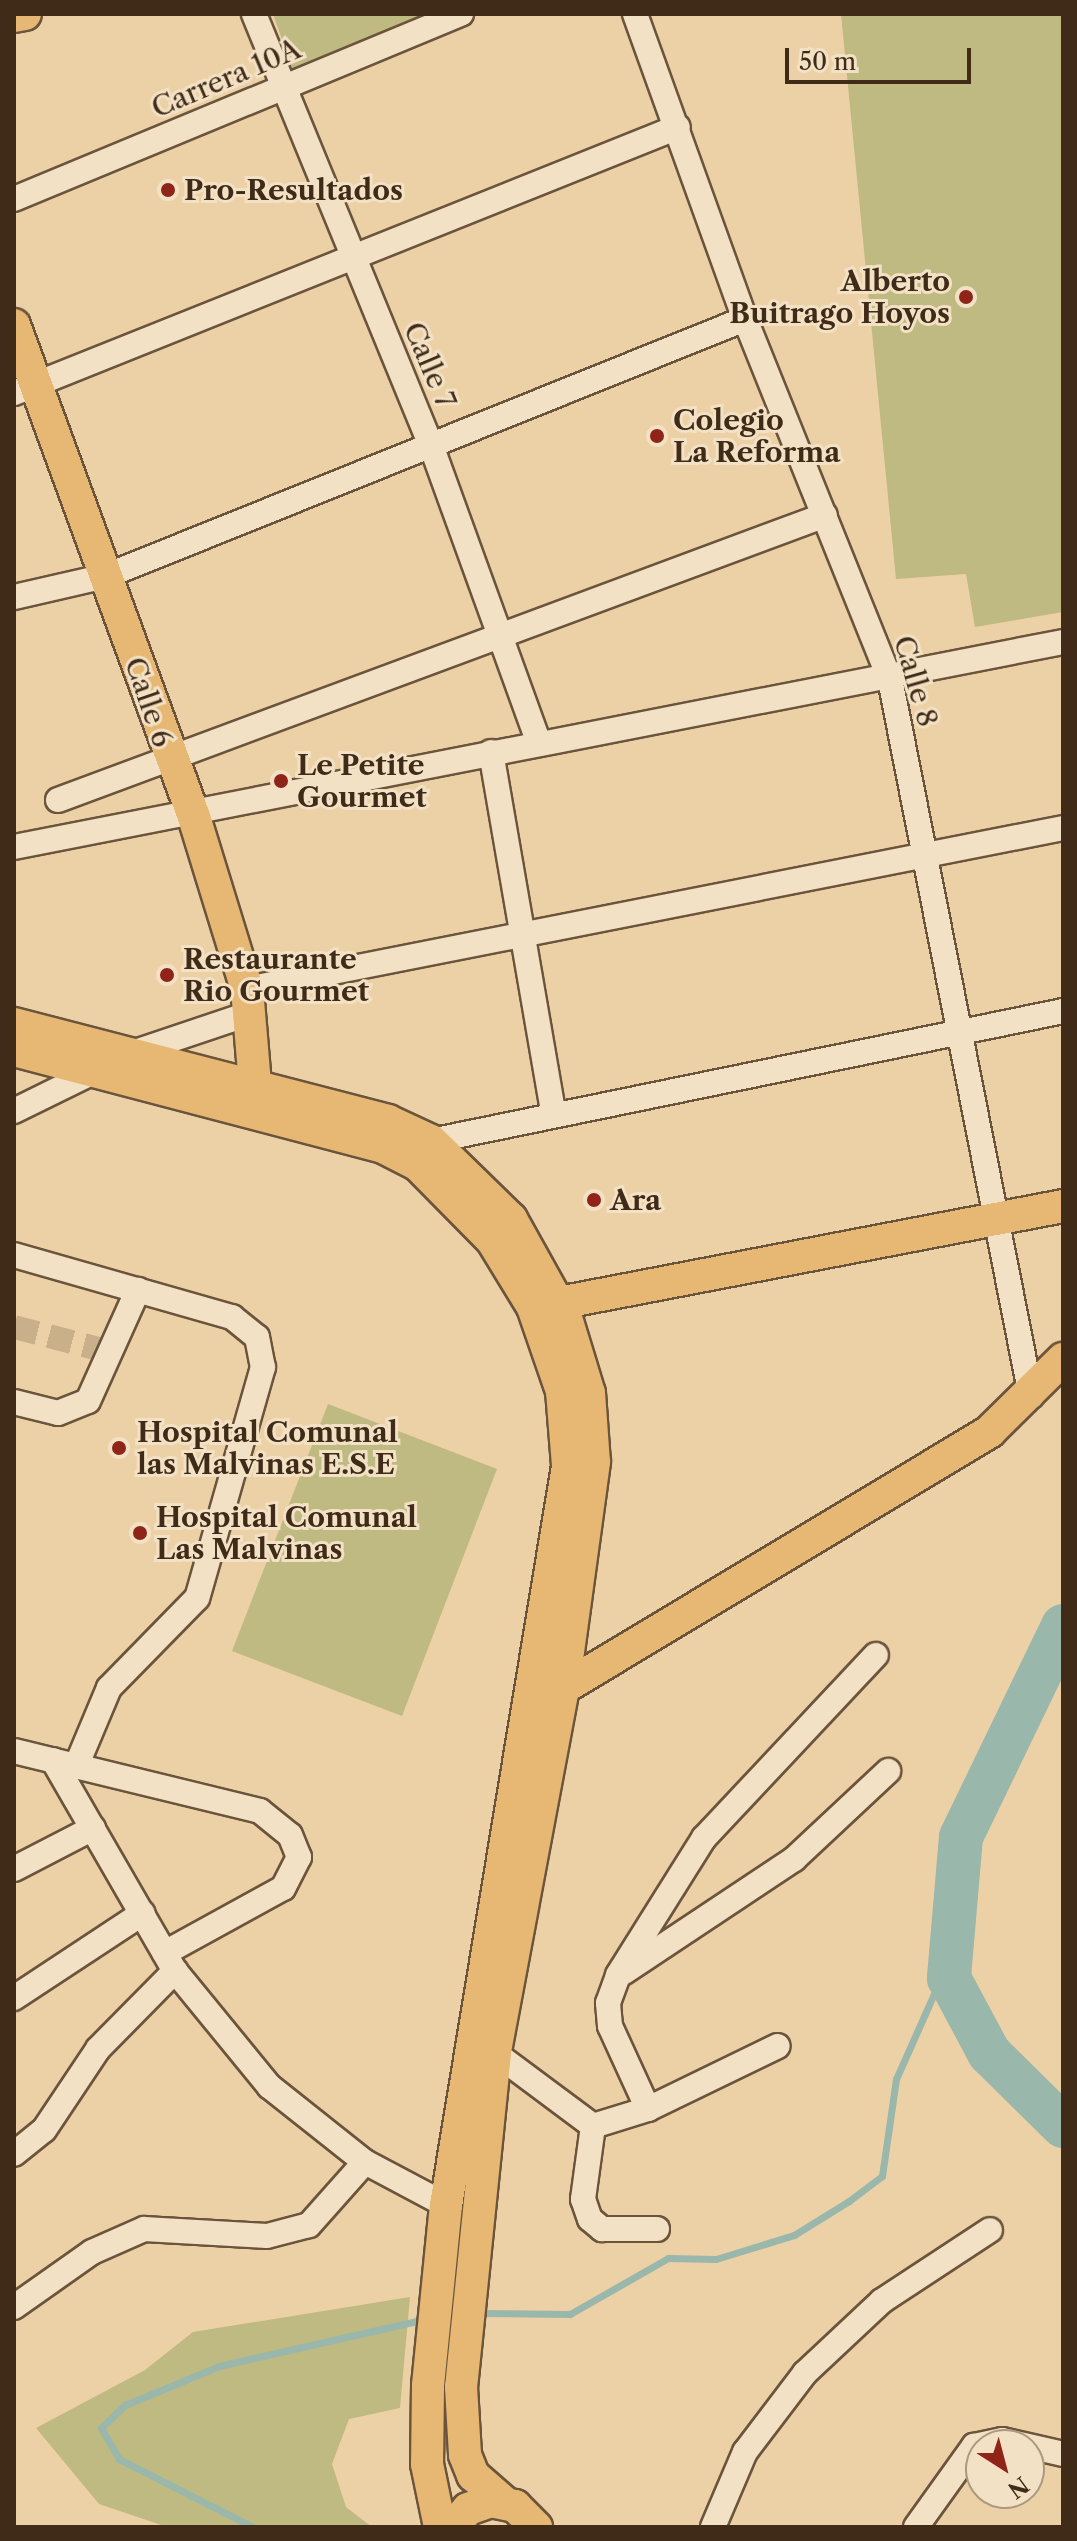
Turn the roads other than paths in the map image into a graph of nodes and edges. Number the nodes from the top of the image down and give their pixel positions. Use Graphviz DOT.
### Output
graph roads {
  1 [pos="25,14"];
  2 [pos="254,14"];
  3 [pos="461,14"];
  4 [pos="635,14"];
  5 [pos="14,16"];
  6 [pos="281,87"];
  7 [pos="678,127"];
  8 [pos="14,199"];
  9 [pos="353,259"];
  10 [pos="745,319"];
  11 [pos="14,325"];
  12 [pos="26,390"];
  13 [pos="431,445"];
  14 [pos="825,515"];
  15 [pos="106,576"];
  16 [pos="14,597"];
  17 [pos="500,630"];
  18 [pos="1063,642"];
  19 [pos="890,679"];
  20 [pos="539,743"];
  21 [pos="491,752"];
  22 [pos="169,760"];
  23 [pos="58,800"];
  24 [pos="194,817"];
  25 [pos="1063,828"];
  26 [pos="14,847"];
  27 [pos="926,854"];
  28 [pos="520,939"];
  29 [pos="247,1002"];
  30 [pos="1063,1011"];
  31 [pos="14,1024"];
  32 [pos="961,1032"];
  33 [pos="14,1050"];
  34 [pos="132,1053"];
  35 [pos="104,1073"];
  36 [pos="255,1084"];
  37 [pos="14,1111"];
  38 [pos="554,1115"];
  39 [pos="431,1141"];
  40 [pos="1063,1206"];
  41 [pos="993,1217"];
  42 [pos="14,1255"];
  43 [pos="138,1290"];
  44 [pos="559,1303"];
  45 [pos="1063,1359"];
  46 [pos="1031,1396"];
  47 [pos="14,1402"];
  48 [pos="876,1655"];
  49 [pos="563,1688"];
  50 [pos="14,1751"];
  51 [pos="65,1762"];
  52 [pos="888,1771"];
  53 [pos="93,1828"];
  54 [pos="14,1869"];
  55 [pos="143,1913"];
  56 [pos="170,1962"];
  57 [pos="618,1975"];
  58 [pos="14,1998"];
  59 [pos="778,2046"];
  60 [pos="495,2053"];
  61 [pos="648,2109"];
  62 [pos="593,2126"];
  63 [pos="14,2154"];
  64 [pos="365,2162"];
  65 [pos="446,2205"];
  66 [pos="657,2229"];
  67 [pos="990,2230"];
  68 [pos="455,2277"];
  69 [pos="14,2307"];
  70 [pos="1063,2454"];
  71 [pos="504,2502"];
  72 [pos="440,2527"];
  73 [pos="452,2527"];
  74 [pos="536,2527"];
  75 [pos="713,2527"];
  76 [pos="916,2527"];
  1 -- 5 [label="main road"];
  2 -- 6 [label="street, Calle 7"];
  3 -- 6 [label="street, Carrera 10A"];
  4 -- 7 [label="street, Calle 8"];
  6 -- 8 [label="street, Carrera 10A"];
  6 -- 9 [label="street, Calle 7"];
  7 -- 9 [label="street"];
  7 -- 10 [label="street, Calle 8"];
  9 -- 12 [label="street"];
  9 -- 13 [label="street, Calle 7"];
  10 -- 13 [label="street"];
  10 -- 14 [label="street, Calle 8"];
  11 -- 12 [label="main road, Calle 6"];
  12 -- 15 [label="main road, Calle 6"];
  13 -- 15 [label="street"];
  13 -- 17 [label="street, Calle 7"];
  14 -- 17 [label="street"];
  14 -- 19 [label="street, Calle 8"];
  15 -- 16 [label="street"];
  15 -- 22 [label="main road, Calle 6"];
  17 -- 20 [label="street, Calle 7"];
  17 -- 22 [label="street"];
  18 -- 19 [label="street"];
  19 -- 20 [label="street"];
  19 -- 27 [label="street, Calle 8"];
  20 -- 21 [label="street"];
  21 -- 24 [label="street"];
  21 -- 28 [label="street"];
  22 -- 23 [label="street"];
  22 -- 24 [label="main road, Calle 6"];
  24 -- 26 [label="street"];
  24 -- 29 [label="main road, Calle 6"];
  25 -- 27 [label="street"];
  27 -- 28 [label="street"];
  27 -- 32 [label="street, Calle 8"];
  28 -- 29 [label="street"];
  28 -- 38 [label="street"];
  29 -- 34 [label="street"];
  29 -- 36 [label="main road, Calle 6"];
  30 -- 32 [label="street"];
  31 -- 34 [label="main road"];
  32 -- 38 [label="street"];
  32 -- 41 [label="street, Calle 8"];
  33 -- 35 [label="main road"];
  34 -- 35 [label="street"];
  34 -- 36 [label="main road"];
  35 -- 37 [label="street"];
  35 -- 65 [label="main road"];
  36 -- 39 [label="main road"];
  38 -- 39 [label="street"];
  39 -- 44 [label="main road"];
  40 -- 41 [label="main road"];
  41 -- 44 [label="main road"];
  41 -- 46 [label="street, Calle 8"];
  42 -- 43 [label="street"];
  43 -- 47 [label="street"];
  43 -- 51 [label="street"];
  44 -- 49 [label="main road"];
  45 -- 46 [label="main road"];
  46 -- 49 [label="main road"];
  48 -- 57 [label="street"];
  49 -- 60 [label="main road"];
  50 -- 51 [label="street"];
  51 -- 53 [label="street"];
  51 -- 56 [label="street"];
  52 -- 57 [label="street"];
  53 -- 54 [label="street"];
  53 -- 55 [label="street"];
  55 -- 56 [label="street"];
  55 -- 58 [label="street"];
  56 -- 63 [label="street"];
  56 -- 64 [label="street"];
  57 -- 61 [label="street"];
  59 -- 61 [label="street"];
  60 -- 62 [label="street"];
  60 -- 68 [label="main road"];
  61 -- 62 [label="street"];
  62 -- 66 [label="street"];
  64 -- 65 [label="street"];
  64 -- 69 [label="street"];
  65 -- 68 [label="main road"];
  67 -- 75 [label="street"];
  68 -- 71 [label="main road"];
  68 -- 72 [label="main road"];
  70 -- 76 [label="street"];
  71 -- 73 [label="main road"];
  71 -- 74 [label="main road"];
}
